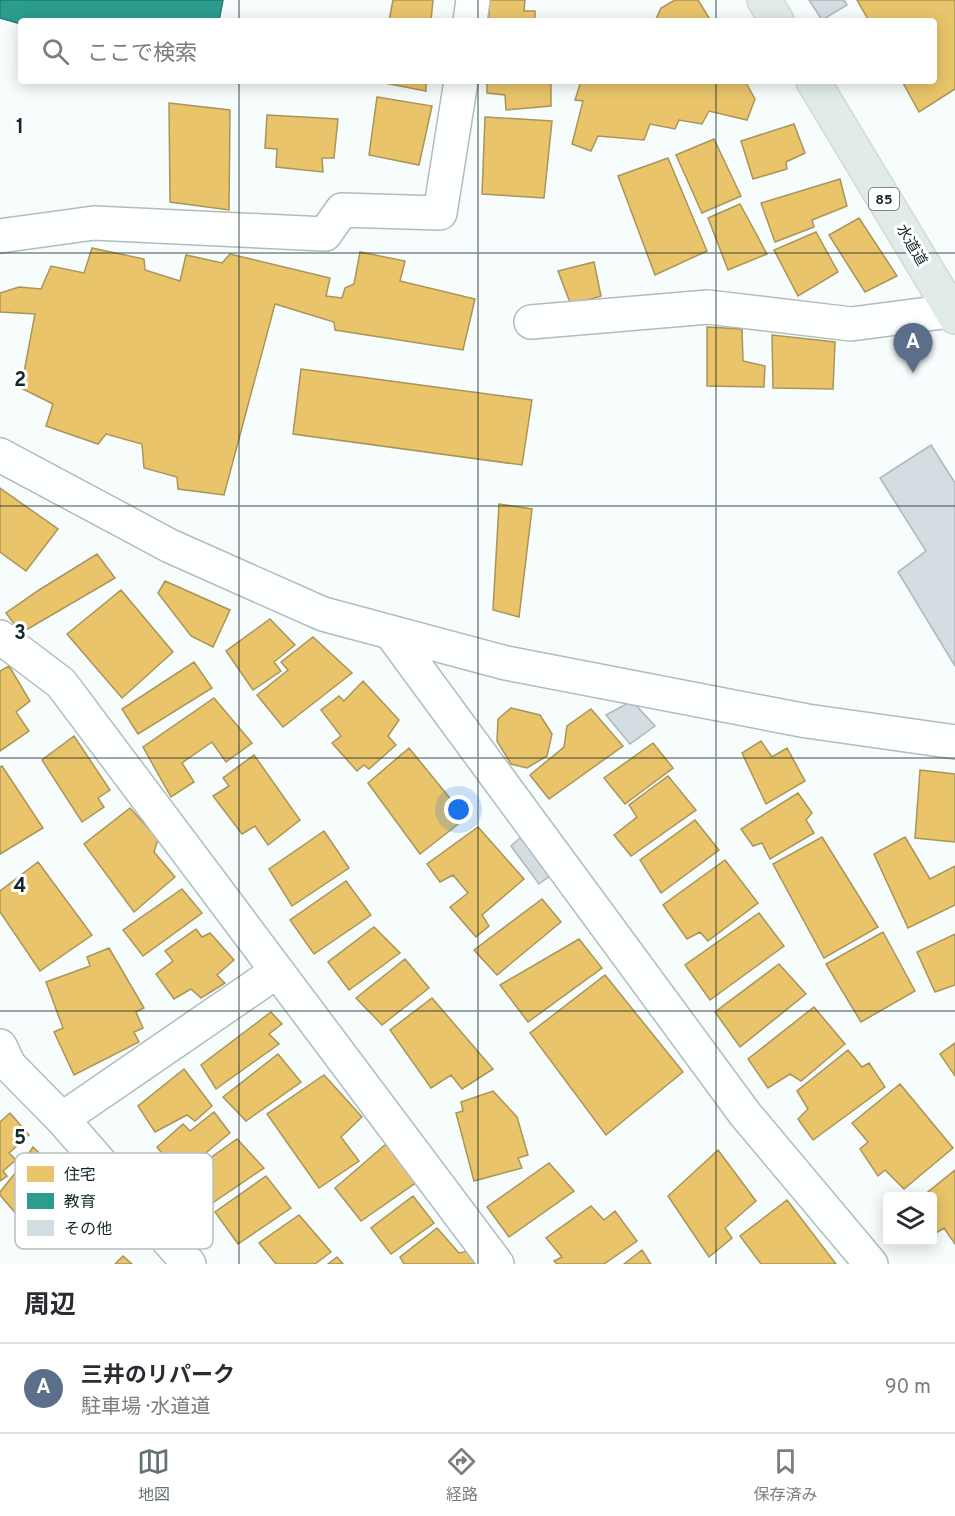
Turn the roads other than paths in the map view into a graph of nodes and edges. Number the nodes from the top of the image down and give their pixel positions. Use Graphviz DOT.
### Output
graph roads {
  1 [pos="473,0"];
  2 [pos="764,0"];
  3 [pos="470,18"];
  4 [pos="775,18"];
  5 [pos="461,84"];
  6 [pos="815,84"];
  7 [pos="0,236"];
  8 [pos="953,314"];
  9 [pos="531,322"];
  10 [pos="0,455"];
  11 [pos="392,633"];
  12 [pos="0,637"];
  13 [pos="955,742"];
  14 [pos="276,972"];
  15 [pos="0,1046"];
  16 [pos="62,1119"];
  17 [pos="92,1153"];
  18 [pos="176,1249"];
  19 [pos="189,1264"];
  20 [pos="497,1264"];
  21 [pos="871,1264"];
  1 -- 3 [label="street"];
  2 -- 4 [label="main road"];
  5 -- 7 [label="street"];
  6 -- 8 [label="main road, 水道道 / 85"];
  8 -- 9 [label="street"];
  10 -- 11 [label="street"];
  11 -- 13 [label="street"];
  11 -- 21 [label="street"];
  12 -- 14 [label="street"];
  14 -- 16 [label="street"];
  14 -- 20 [label="street"];
  15 -- 16 [label="street"];
  16 -- 17 [label="street"];
  18 -- 19 [label="street"];
}
